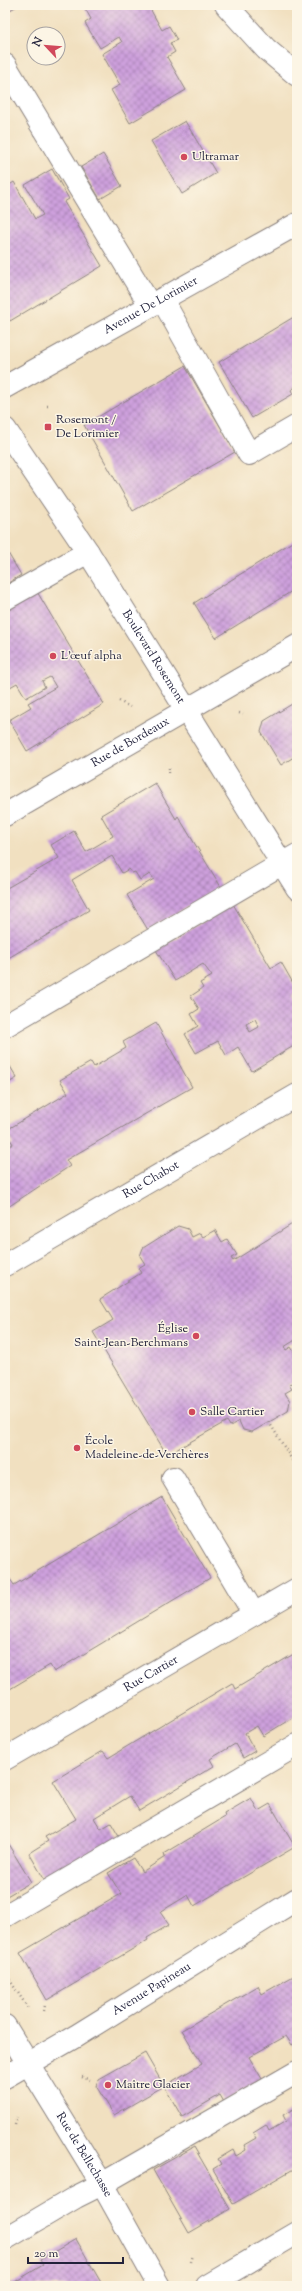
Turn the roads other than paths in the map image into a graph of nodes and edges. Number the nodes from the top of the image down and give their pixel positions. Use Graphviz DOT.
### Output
graph roads {
  1 [pos="226,5"];
  2 [pos="5,66"];
  3 [pos="297,75"];
  4 [pos="296,228"];
  5 [pos="156,302"];
  6 [pos="5,387"];
  7 [pos="297,426"];
  8 [pos="5,429"];
  9 [pos="88,552"];
  10 [pos="5,599"];
  11 [pos="297,646"];
  12 [pos="187,709"];
  13 [pos="5,815"];
  14 [pos="290,860"];
  15 [pos="297,888"];
  16 [pos="5,1026"];
  17 [pos="297,1095"];
  18 [pos="5,1265"];
  19 [pos="173,1478"];
  20 [pos="297,1589"];
  21 [pos="254,1614"];
  22 [pos="297,1745"];
  23 [pos="5,1759"];
  24 [pos="297,1899"];
  25 [pos="5,1916"];
  26 [pos="5,2026"];
  27 [pos="28,2063"];
  28 [pos="297,2072"];
  29 [pos="5,2077"];
  30 [pos="102,2184"];
  31 [pos="297,2233"];
  32 [pos="5,2239"];
  33 [pos="159,2286"];
  34 [pos="207,2286"];
  1 -- 3 [label="street"];
  2 -- 5 [label="street"];
  4 -- 5 [label="street, Avenue De Lorimier"];
  5 -- 6 [label="street, Avenue De Lorimier"];
  5 -- 7 [label="street"];
  8 -- 9 [label="street, Boulevard Rosemont"];
  9 -- 10 [label="street"];
  9 -- 12 [label="street, Boulevard Rosemont"];
  11 -- 12 [label="street, Rue de Bordeaux"];
  12 -- 13 [label="street, Rue de Bordeaux"];
  12 -- 14 [label="street, Boulevard Rosemont"];
  14 -- 15 [label="street, Boulevard Rosemont"];
  14 -- 16 [label="street"];
  17 -- 18 [label="street, Rue Chabot"];
  19 -- 21 [label="street"];
  20 -- 21 [label="street, Rue Cartier"];
  21 -- 23 [label="street, Rue Cartier"];
  22 -- 25 [label="street"];
  24 -- 27 [label="street, Avenue Papineau"];
  26 -- 27 [label="street, Rue de Bellechasse"];
  27 -- 29 [label="street, Avenue Papineau"];
  27 -- 30 [label="street, Rue de Bellechasse"];
  28 -- 30 [label="street"];
  30 -- 32 [label="street"];
  30 -- 33 [label="street, Rue de Bellechasse"];
  31 -- 34 [label="street"];
}
